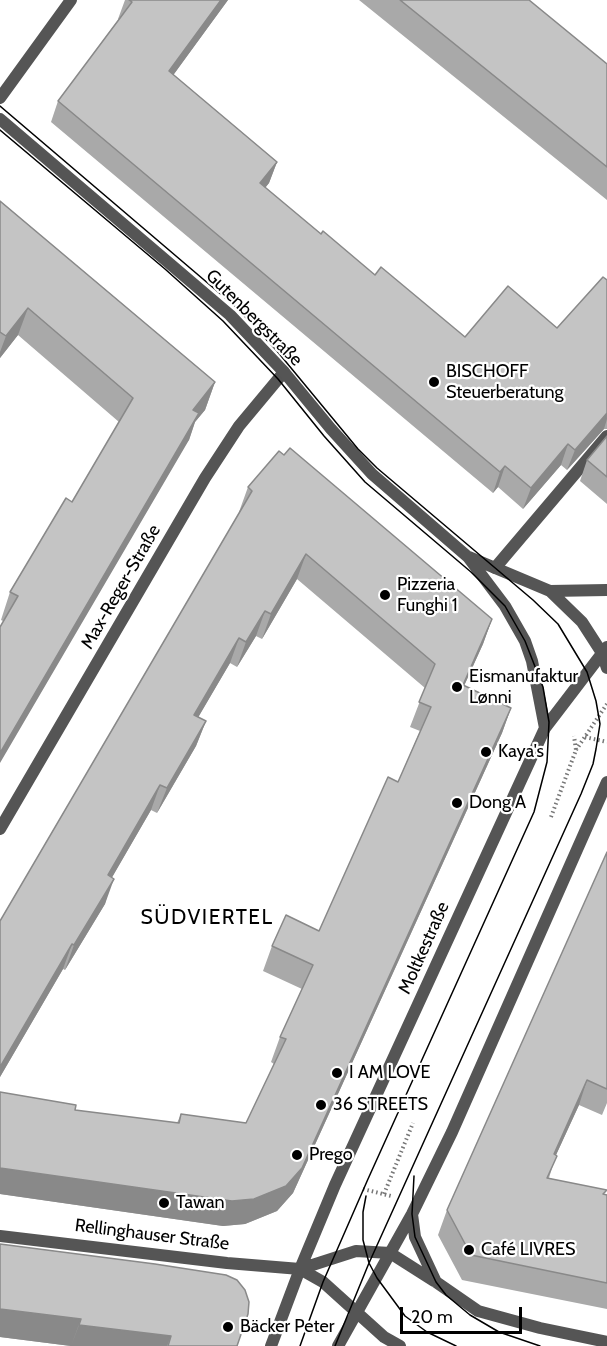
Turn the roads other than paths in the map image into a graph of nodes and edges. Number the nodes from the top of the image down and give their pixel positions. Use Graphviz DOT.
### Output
graph roads {
  1 [pos="71,0"];
  2 [pos="0,98"];
  3 [pos="0,119"];
  4 [pos="284,372"];
  5 [pos="607,436"];
  6 [pos="468,556"];
  7 [pos="495,568"];
  8 [pos="607,590"];
  9 [pos="550,591"];
  10 [pos="604,650"];
  11 [pos="607,668"];
  12 [pos="545,728"];
  13 [pos="607,782"];
  14 [pos="0,829"];
  15 [pos="412,1214"];
  16 [pos="0,1236"];
  17 [pos="390,1253"];
  18 [pos="300,1269"];
  19 [pos="435,1282"];
  20 [pos="357,1311"];
  21 [pos="607,1342"];
  22 [pos="271,1346"];
  23 [pos="338,1346"];
  24 [pos="400,1346"];
  1 -- 2 [label="street"];
  3 -- 4 [label="street, Gutenbergstraße"];
  4 -- 6 [label="street, Gutenbergstraße"];
  4 -- 14 [label="street, Max-Reger-Straße"];
  5 -- 7 [label="street"];
  6 -- 7 [label="street, Gutenbergstraße"];
  6 -- 12 [label="street, Gutenbergstraße"];
  7 -- 9 [label="street, Gutenbergstraße"];
  8 -- 9 [label="street, Gutenbergstraße"];
  9 -- 10 [label="street, Gutenbergstraße"];
  10 -- 11 [label="street"];
  10 -- 12 [label="street, Moltkestraße"];
  12 -- 18 [label="street, Moltkestraße"];
  13 -- 15 [label="street"];
  15 -- 17 [label="street"];
  15 -- 19 [label="street"];
  16 -- 18 [label="street, Rellinghauser Straße"];
  17 -- 18 [label="street, Rellinghauser Straße"];
  17 -- 19 [label="street, Rellinghauser Straße"];
  17 -- 20 [label="street"];
  18 -- 20 [label="street, Rellinghauser Straße"];
  18 -- 22 [label="street, Moltkestraße"];
  19 -- 21 [label="street, Rellinghauser Straße"];
  20 -- 23 [label="street"];
  20 -- 24 [label="street, Rellinghauser Straße"];
}
